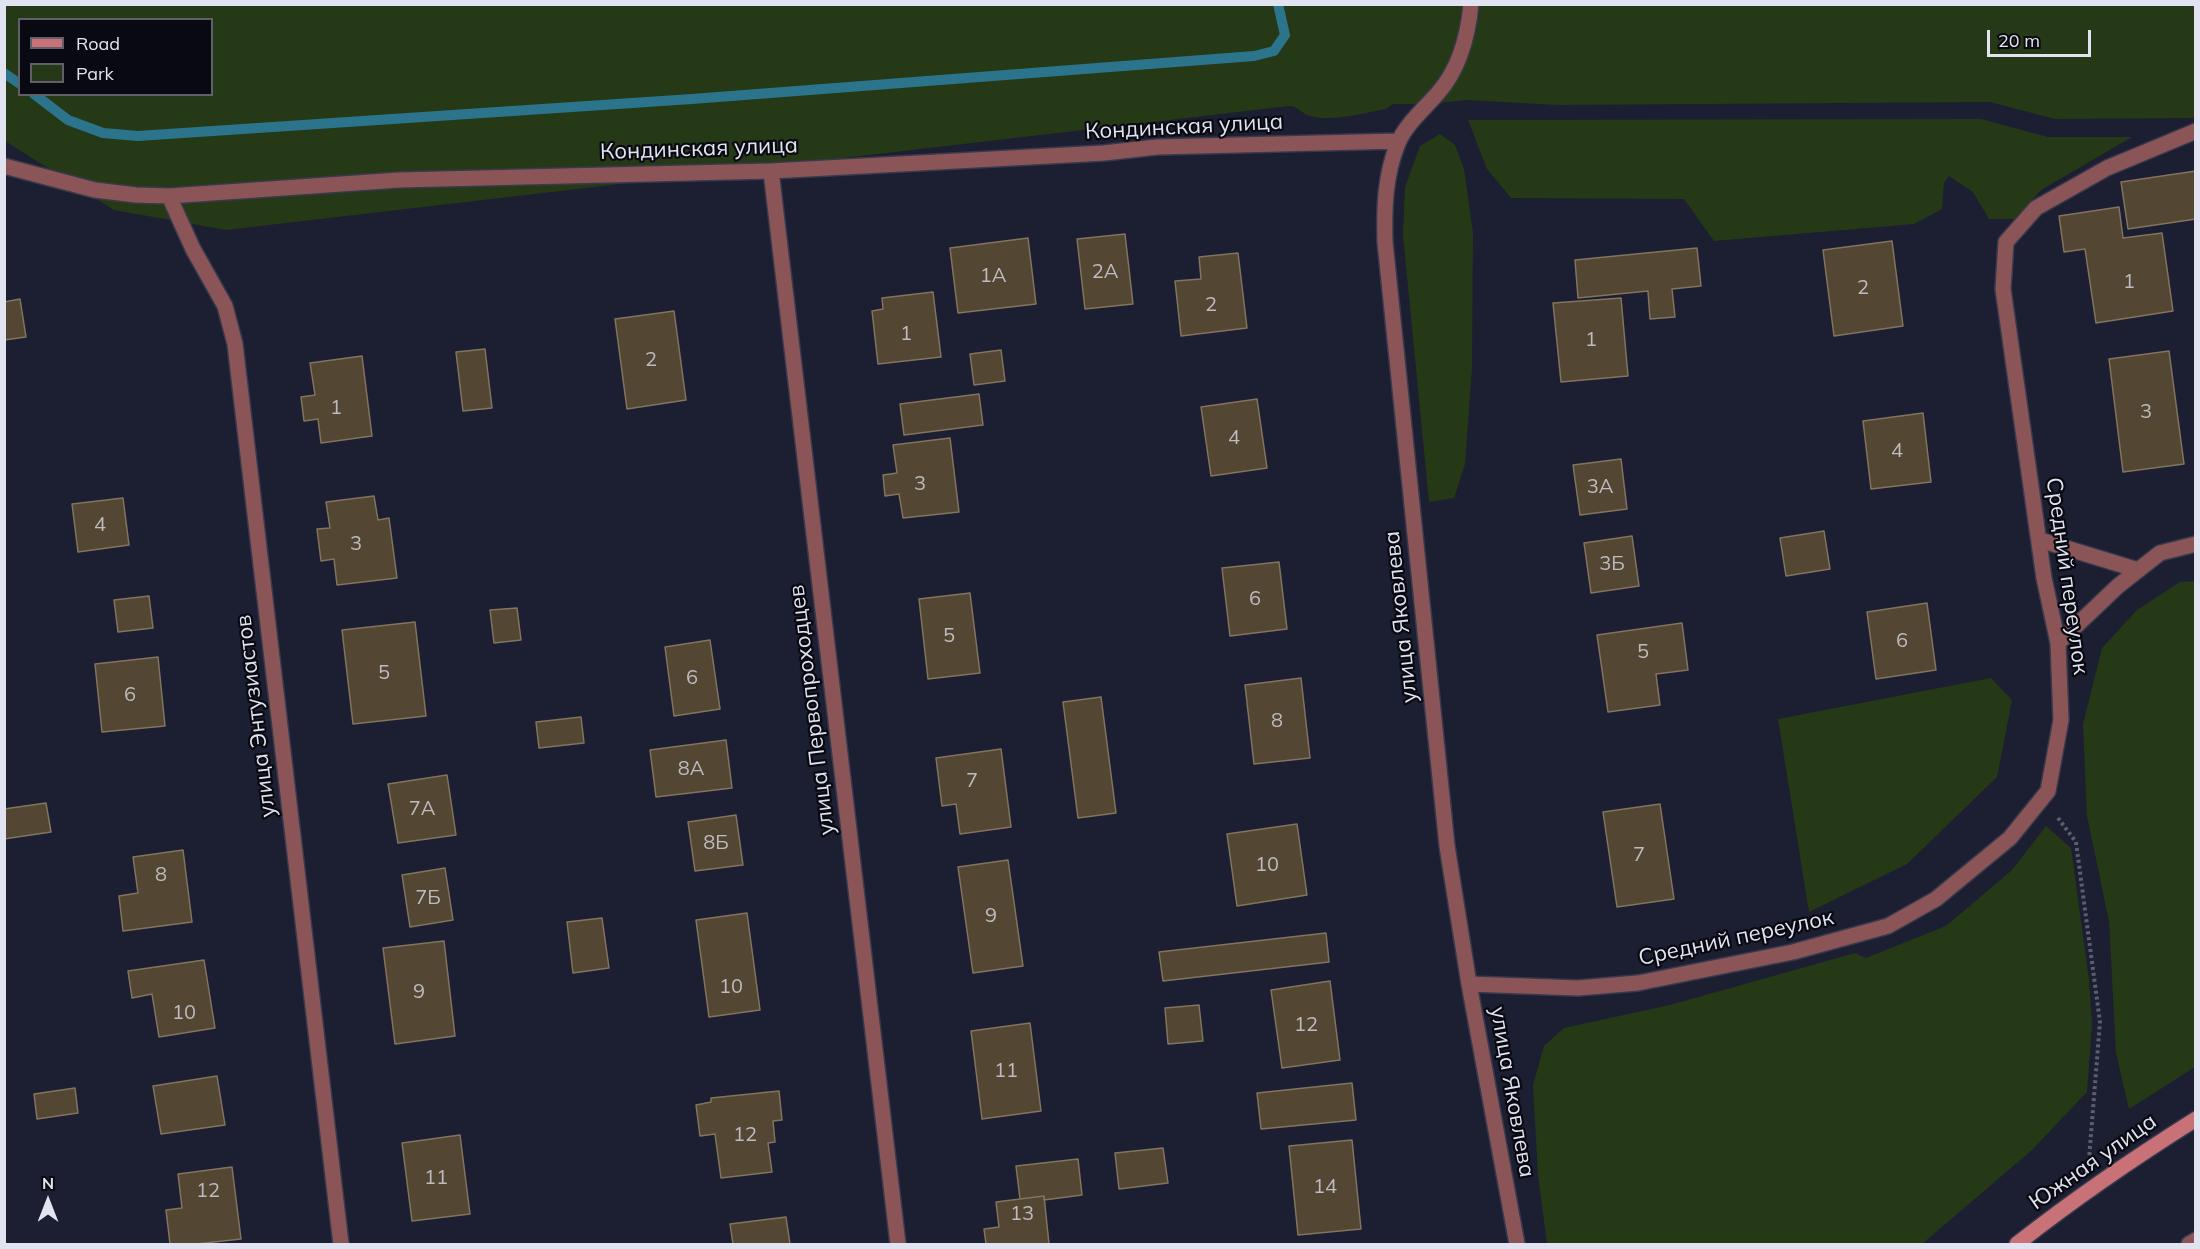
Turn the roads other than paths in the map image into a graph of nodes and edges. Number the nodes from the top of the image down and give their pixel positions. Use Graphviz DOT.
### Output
graph roads {
  1 [pos="1472,4"];
  2 [pos="2196,132"];
  3 [pos="1399,141"];
  4 [pos="4,166"];
  5 [pos="771,171"];
  6 [pos="169,196"];
  7 [pos="2040,540"];
  8 [pos="2196,543"];
  9 [pos="2138,570"];
  10 [pos="2058,643"];
  11 [pos="1469,984"];
  12 [pos="2196,1119"];
  13 [pos="2196,1240"];
  14 [pos="341,1245"];
  15 [pos="898,1245"];
  16 [pos="1517,1245"];
  17 [pos="2017,1245"];
  18 [pos="2189,1245"];
  1 -- 3 [label="street, улица Яковлева"];
  2 -- 7 [label="street, Средний переулок"];
  3 -- 5 [label="street, Кондинская улица"];
  3 -- 11 [label="street, улица Яковлева"];
  4 -- 6 [label="street, Кондинская улица"];
  5 -- 6 [label="street, Кондинская улица"];
  5 -- 15 [label="street, улица Первопроходцев"];
  6 -- 14 [label="street, улица Энтузиастов"];
  7 -- 9 [label="street"];
  7 -- 10 [label="street, Средний переулок"];
  8 -- 9 [label="street"];
  9 -- 10 [label="street"];
  10 -- 11 [label="street, Средний переулок"];
  11 -- 16 [label="street, улица Яковлева"];
  12 -- 17 [label="main road, Южная улица"];
  13 -- 18 [label="street"];
}
